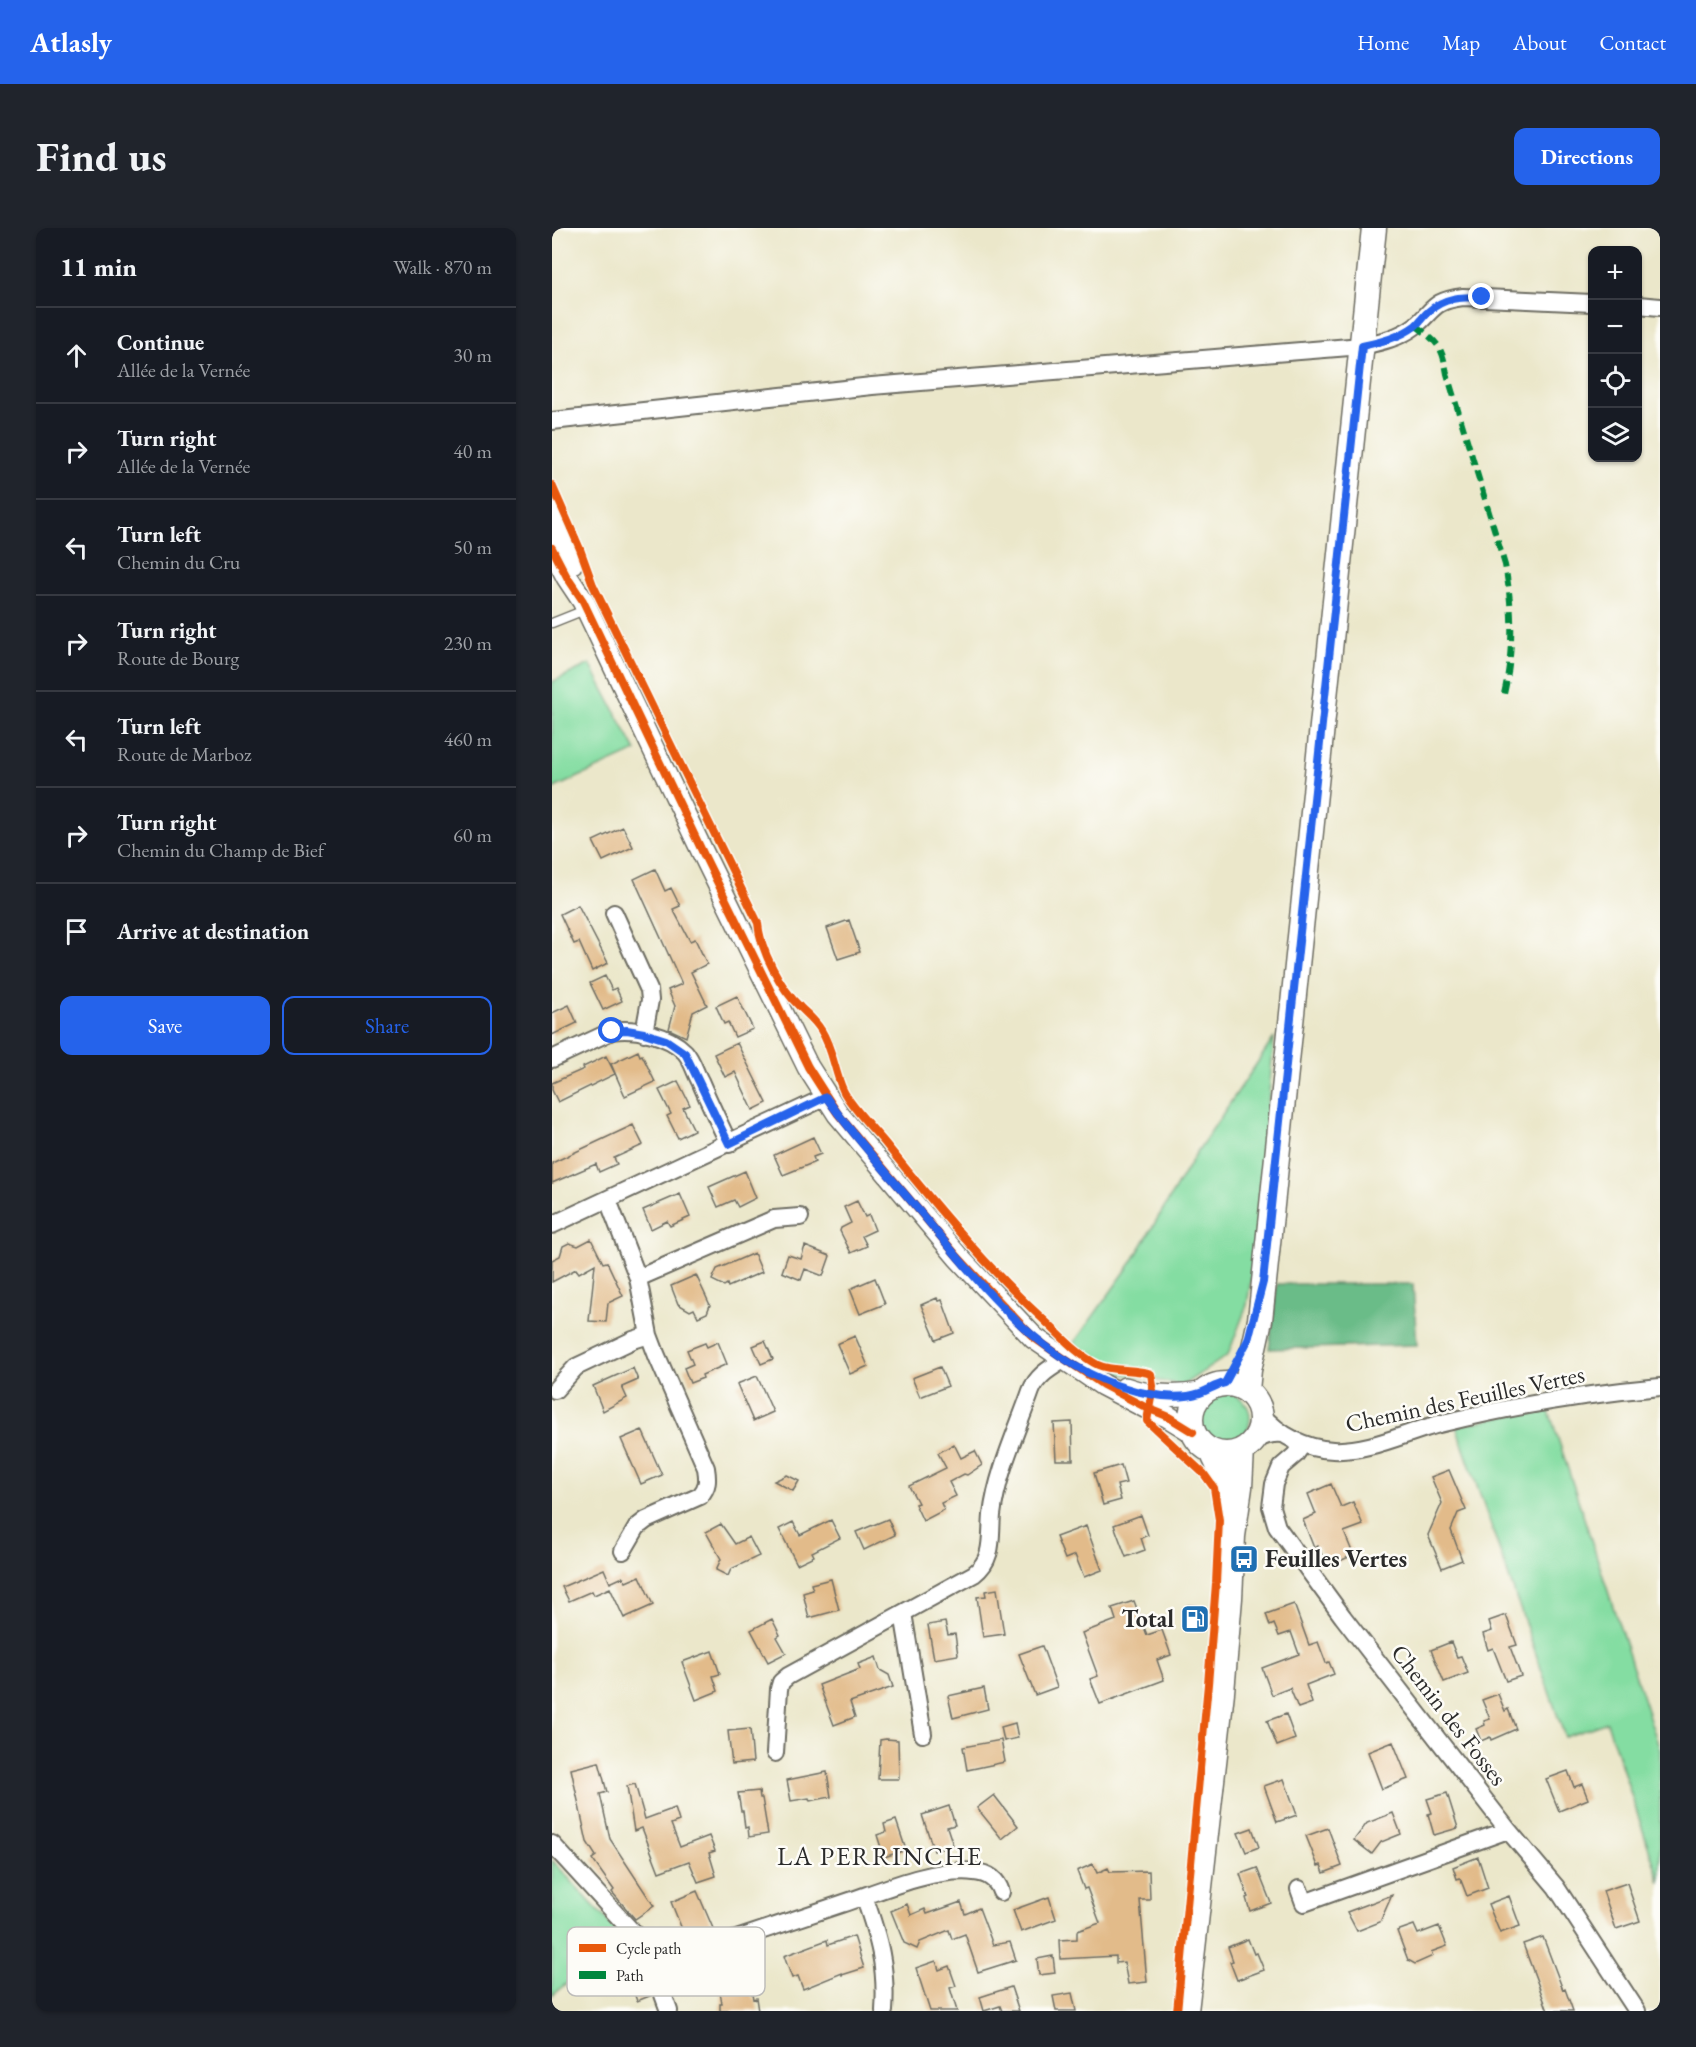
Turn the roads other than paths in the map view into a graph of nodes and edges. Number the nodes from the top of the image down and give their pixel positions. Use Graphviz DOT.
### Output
graph roads {
  1 [pos="1374,228"];
  2 [pos="1588,303"];
  3 [pos="1642,305"];
  4 [pos="1660,307"];
  5 [pos="1362,346"];
  6 [pos="552,421"];
  7 [pos="552,513"];
  8 [pos="552,548"];
  9 [pos="585,605"];
  10 [pos="552,623"];
  11 [pos="614,913"];
  12 [pos="644,1033"];
  13 [pos="552,1059"];
  14 [pos="826,1097"];
  15 [pos="729,1144"];
  16 [pos="608,1200"];
  17 [pos="800,1217"];
  18 [pos="552,1225"];
  19 [pos="638,1278"];
  20 [pos="649,1335"];
  21 [pos="1065,1359"];
  22 [pos="1083,1371"];
  23 [pos="1236,1387"];
  24 [pos="1660,1387"];
  25 [pos="555,1390"];
  26 [pos="1201,1393"];
  27 [pos="1261,1414"];
  28 [pos="1193,1432"];
  29 [pos="1283,1434"];
  30 [pos="1303,1444"];
  31 [pos="1247,1446"];
  32 [pos="1212,1452"];
  33 [pos="1233,1536"];
  34 [pos="623,1551"];
  35 [pos="903,1613"];
  36 [pos="923,1734"];
  37 [pos="775,1753"];
  38 [pos="1508,1830"];
  39 [pos="552,1844"];
  40 [pos="1299,1889"];
  41 [pos="1001,1892"];
  42 [pos="864,1896"];
  43 [pos="630,1927"];
  44 [pos="765,1929"];
  45 [pos="664,1996"];
  46 [pos="669,2011"];
  47 [pos="884,2011"];
  48 [pos="1186,2011"];
  49 [pos="1637,2011"];
  1 -- 5 [label="main road"];
  2 -- 5 [label="street"];
  3 -- 4 [label="street"];
  5 -- 6 [label="street"];
  5 -- 23 [label="main road"];
  7 -- 9 [label="street"];
  8 -- 9 [label="street"];
  9 -- 10 [label="lane"];
  9 -- 14 [label="street"];
  11 -- 12 [label="street"];
  12 -- 13 [label="street"];
  12 -- 15 [label="street"];
  14 -- 15 [label="street"];
  14 -- 21 [label="street"];
  15 -- 16 [label="street"];
  16 -- 18 [label="street"];
  16 -- 19 [label="street"];
  17 -- 19 [label="street"];
  19 -- 20 [label="street"];
  20 -- 25 [label="street"];
  20 -- 34 [label="street"];
  21 -- 22 [label="street"];
  21 -- 35 [label="street"];
  22 -- 26 [label="street"];
  22 -- 28 [label="street"];
  23 -- 26 [label="main road"];
  23 -- 27 [label="main road"];
  24 -- 30 [label="street, Chemin des Feuilles Vertes"];
  26 -- 28 [label="main road"];
  27 -- 29 [label="street"];
  27 -- 31 [label="main road"];
  28 -- 32 [label="main road"];
  29 -- 30 [label="street, Chemin des Feuilles Vertes"];
  29 -- 31 [label="street"];
  30 -- 38 [label="street, Chemin des Fosses"];
  31 -- 32 [label="main road"];
  31 -- 33 [label="main road"];
  32 -- 33 [label="main road"];
  33 -- 48 [label="main road"];
  35 -- 36 [label="street"];
  35 -- 37 [label="street"];
  38 -- 40 [label="street"];
  38 -- 49 [label="street, Chemin des Fosses"];
  39 -- 43 [label="street"];
  41 -- 42 [label="street"];
  42 -- 44 [label="street"];
  42 -- 47 [label="street"];
  45 -- 46 [label="street"];
}
